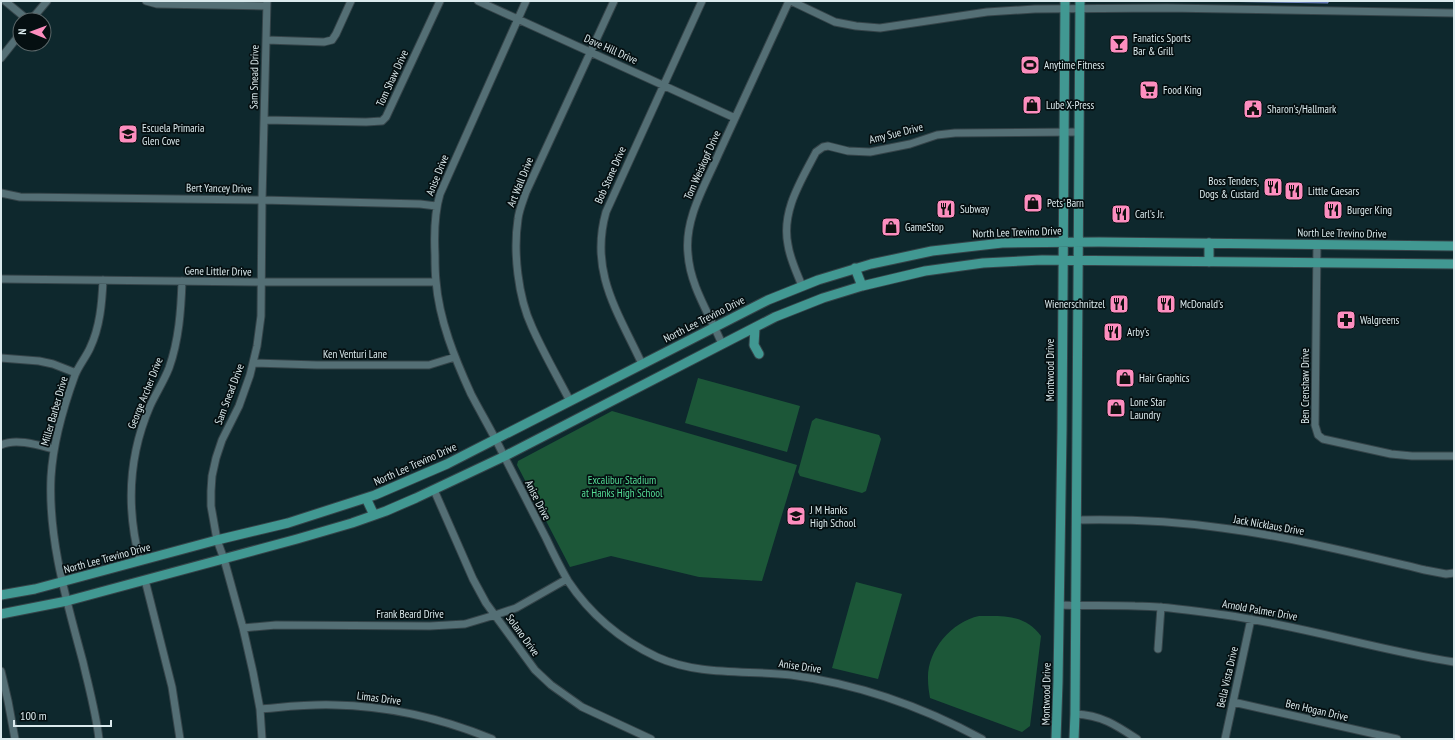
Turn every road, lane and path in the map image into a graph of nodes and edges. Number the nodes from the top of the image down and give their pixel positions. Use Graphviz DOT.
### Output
graph roads {
  1 [pos="5,1"];
  2 [pos="46,1"];
  3 [pos="146,1"];
  4 [pos="352,1"];
  5 [pos="440,1"];
  6 [pos="478,1"];
  7 [pos="526,1"];
  8 [pos="614,1"];
  9 [pos="702,1"];
  10 [pos="790,1"];
  11 [pos="185,3"];
  12 [pos="267,4"];
  13 [pos="1065,5"];
  14 [pos="1080,5"];
  15 [pos="18,12"];
  16 [pos="37,12"];
  17 [pos="1454,13"];
  18 [pos="518,19"];
  19 [pos="266,40"];
  20 [pos="12,44"];
  21 [pos="590,52"];
  22 [pos="1,58"];
  23 [pos="663,85"];
  24 [pos="735,118"];
  25 [pos="264,120"];
  26 [pos="1063,132"];
  27 [pos="1079,132"];
  28 [pos="1,193"];
  29 [pos="262,200"];
  30 [pos="436,206"];
  31 [pos="1078,242"];
  32 [pos="1062,243"];
  33 [pos="1209,243"];
  34 [pos="1317,244"];
  35 [pos="1454,246"];
  36 [pos="1062,260"];
  37 [pos="1078,260"];
  38 [pos="1209,262"];
  39 [pos="1317,263"];
  40 [pos="1454,264"];
  41 [pos="855,268"];
  42 [pos="1,279"];
  43 [pos="103,280"];
  44 [pos="182,281"];
  45 [pos="262,282"];
  46 [pos="436,282"];
  47 [pos="802,286"];
  48 [pos="862,286"];
  49 [pos="716,327"];
  50 [pos="755,328"];
  51 [pos="722,344"];
  52 [pos="760,354"];
  53 [pos="456,357"];
  54 [pos="1,358"];
  55 [pos="253,363"];
  56 [pos="642,364"];
  57 [pos="76,373"];
  58 [pos="570,401"];
  59 [pos="1062,430"];
  60 [pos="1078,430"];
  61 [pos="496,439"];
  62 [pos="1,445"];
  63 [pos="53,449"];
  64 [pos="505,456"];
  65 [pos="1454,456"];
  66 [pos="434,490"];
  67 [pos="366,498"];
  68 [pos="374,515"];
  69 [pos="1077,520"];
  70 [pos="217,540"];
  71 [pos="224,559"];
  72 [pos="140,561"];
  73 [pos="1454,574"];
  74 [pos="567,579"];
  75 [pos="145,580"];
  76 [pos="62,582"];
  77 [pos="1,595"];
  78 [pos="67,600"];
  79 [pos="1059,605"];
  80 [pos="1075,606"];
  81 [pos="1161,607"];
  82 [pos="1,614"];
  83 [pos="495,615"];
  84 [pos="1251,619"];
  85 [pos="243,628"];
  86 [pos="1158,649"];
  87 [pos="1454,662"];
  88 [pos="1,672"];
  89 [pos="1233,702"];
  90 [pos="260,710"];
  91 [pos="1075,714"];
  92 [pos="632,731"];
  93 [pos="15,739"];
  94 [pos="99,739"];
  95 [pos="180,739"];
  96 [pos="262,739"];
  97 [pos="492,739"];
  98 [pos="628,739"];
  99 [pos="651,739"];
  100 [pos="982,739"];
  101 [pos="1056,739"];
  102 [pos="1074,739"];
  103 [pos="1137,739"];
  104 [pos="1225,739"];
  105 [pos="1397,739"];
  1 -- 15 [label="street"];
  2 -- 16 [label="street"];
  3 -- 11 [label="street"];
  4 -- 19 [label="street"];
  5 -- 25 [label="street, Tom Shaw Drive"];
  6 -- 18 [label="street, Dave Hill Drive"];
  7 -- 18 [label="street, Anise Drive"];
  8 -- 21 [label="street, Art Wall Drive"];
  9 -- 23 [label="street, Bob Stone Drive"];
  10 -- 13 [label="street"];
  10 -- 24 [label="street, Tom Weiskopf Drive"];
  11 -- 12 [label="street"];
  12 -- 19 [label="street, Sam Snead Drive"];
  13 -- 14 [label="street"];
  13 -- 26 [label="main road, Montwood Drive"];
  14 -- 17 [label="street"];
  14 -- 27 [label="main road"];
  18 -- 21 [label="street, Dave Hill Drive"];
  18 -- 30 [label="street, Anise Drive"];
  19 -- 25 [label="street, Sam Snead Drive"];
  20 -- 22 [label="street"];
  21 -- 23 [label="street, Dave Hill Drive"];
  21 -- 58 [label="street, Art Wall Drive"];
  23 -- 24 [label="street, Dave Hill Drive"];
  23 -- 56 [label="street, Bob Stone Drive"];
  24 -- 49 [label="street, Tom Weiskopf Drive"];
  25 -- 29 [label="street, Sam Snead Drive"];
  26 -- 27 [label="street, Amy Sue Drive"];
  26 -- 32 [label="main road, Montwood Drive"];
  26 -- 47 [label="street, Amy Sue Drive"];
  27 -- 31 [label="main road"];
  28 -- 29 [label="street, Bert Yancey Drive"];
  29 -- 30 [label="street, Bert Yancey Drive"];
  29 -- 45 [label="street, Sam Snead Drive"];
  30 -- 46 [label="street, Anise Drive"];
  31 -- 32 [label="main road, North Lee Trevino Drive"];
  31 -- 33 [label="main road, North Lee Trevino Drive"];
  31 -- 37 [label="main road"];
  32 -- 36 [label="main road, Montwood Drive"];
  32 -- 41 [label="main road, North Lee Trevino Drive"];
  33 -- 34 [label="main road, North Lee Trevino Drive"];
  33 -- 38 [label="main road"];
  34 -- 35 [label="main road, North Lee Trevino Drive"];
  34 -- 39 [label="street, Ben Crenshaw Drive"];
  36 -- 37 [label="main road"];
  36 -- 48 [label="main road"];
  36 -- 59 [label="main road, Montwood Drive"];
  37 -- 38 [label="main road"];
  37 -- 60 [label="main road"];
  38 -- 39 [label="main road"];
  39 -- 40 [label="main road"];
  39 -- 65 [label="street, Ben Crenshaw Drive"];
  41 -- 47 [label="main road, North Lee Trevino Drive"];
  41 -- 48 [label="main road"];
  42 -- 43 [label="street, Gene Littler Drive"];
  43 -- 44 [label="street, Gene Littler Drive"];
  43 -- 57 [label="street, Miller Barber Drive"];
  44 -- 45 [label="street, Gene Littler Drive"];
  44 -- 72 [label="street, George Archer Drive"];
  45 -- 46 [label="street, Gene Littler Drive"];
  45 -- 55 [label="street, Sam Snead Drive"];
  46 -- 53 [label="street, Anise Drive"];
  47 -- 49 [label="main road, North Lee Trevino Drive"];
  48 -- 50 [label="main road"];
  49 -- 51 [label="street, Tom Weiskopf Drive"];
  49 -- 56 [label="main road, North Lee Trevino Drive"];
  50 -- 51 [label="main road"];
  50 -- 52 [label="main road"];
  51 -- 64 [label="main road"];
  53 -- 55 [label="street, Ken Venturi Lane"];
  53 -- 61 [label="street, Anise Drive"];
  54 -- 57 [label="street"];
  55 -- 70 [label="street, Sam Snead Drive"];
  56 -- 58 [label="main road, North Lee Trevino Drive"];
  57 -- 63 [label="street, Miller Barber Drive"];
  58 -- 61 [label="main road, North Lee Trevino Drive"];
  59 -- 60 [label="main road"];
  59 -- 79 [label="main road, Montwood Drive"];
  60 -- 69 [label="main road"];
  61 -- 64 [label="street, Anise Drive"];
  61 -- 67 [label="main road, North Lee Trevino Drive"];
  62 -- 63 [label="street"];
  63 -- 76 [label="street, Miller Barber Drive"];
  64 -- 66 [label="main road"];
  64 -- 74 [label="street, Anise Drive"];
  66 -- 68 [label="main road"];
  66 -- 83 [label="street, Solano Drive"];
  67 -- 68 [label="main road"];
  67 -- 70 [label="main road, North Lee Trevino Drive"];
  68 -- 71 [label="main road"];
  69 -- 73 [label="street, Jack Nicklaus Drive"];
  69 -- 80 [label="main road"];
  70 -- 71 [label="street, Sam Snead Drive"];
  70 -- 72 [label="main road, North Lee Trevino Drive"];
  71 -- 75 [label="main road"];
  71 -- 85 [label="street, Sam Snead Drive"];
  72 -- 76 [label="main road, North Lee Trevino Drive"];
  74 -- 83 [label="street, Frank Beard Drive"];
  74 -- 100 [label="street, Anise Drive"];
  75 -- 78 [label="main road"];
  75 -- 95 [label="street"];
  76 -- 77 [label="main road, North Lee Trevino Drive"];
  76 -- 78 [label="street, Miller Barber Drive"];
  78 -- 82 [label="main road"];
  78 -- 94 [label="street, Miller Barber Drive"];
  79 -- 80 [label="street, Arnold Palmer Drive"];
  79 -- 101 [label="main road, Montwood Drive"];
  80 -- 81 [label="street, Arnold Palmer Drive"];
  80 -- 91 [label="main road"];
  81 -- 84 [label="street, Arnold Palmer Drive"];
  81 -- 86 [label="street"];
  83 -- 85 [label="street, Frank Beard Drive"];
  83 -- 92 [label="street, Solano Drive"];
  84 -- 87 [label="street, Arnold Palmer Drive"];
  84 -- 89 [label="street, Bella Vista Drive"];
  85 -- 90 [label="street, Sam Snead Drive"];
  88 -- 93 [label="street"];
  89 -- 104 [label="street, Bella Vista Drive"];
  89 -- 105 [label="street, Ben Hogan Drive"];
  90 -- 96 [label="street, Sam Snead Drive"];
  90 -- 97 [label="street, Limas Drive"];
  91 -- 102 [label="main road"];
  91 -- 103 [label="street"];
  92 -- 98 [label="street"];
  92 -- 99 [label="street, Solano Drive"];
}
